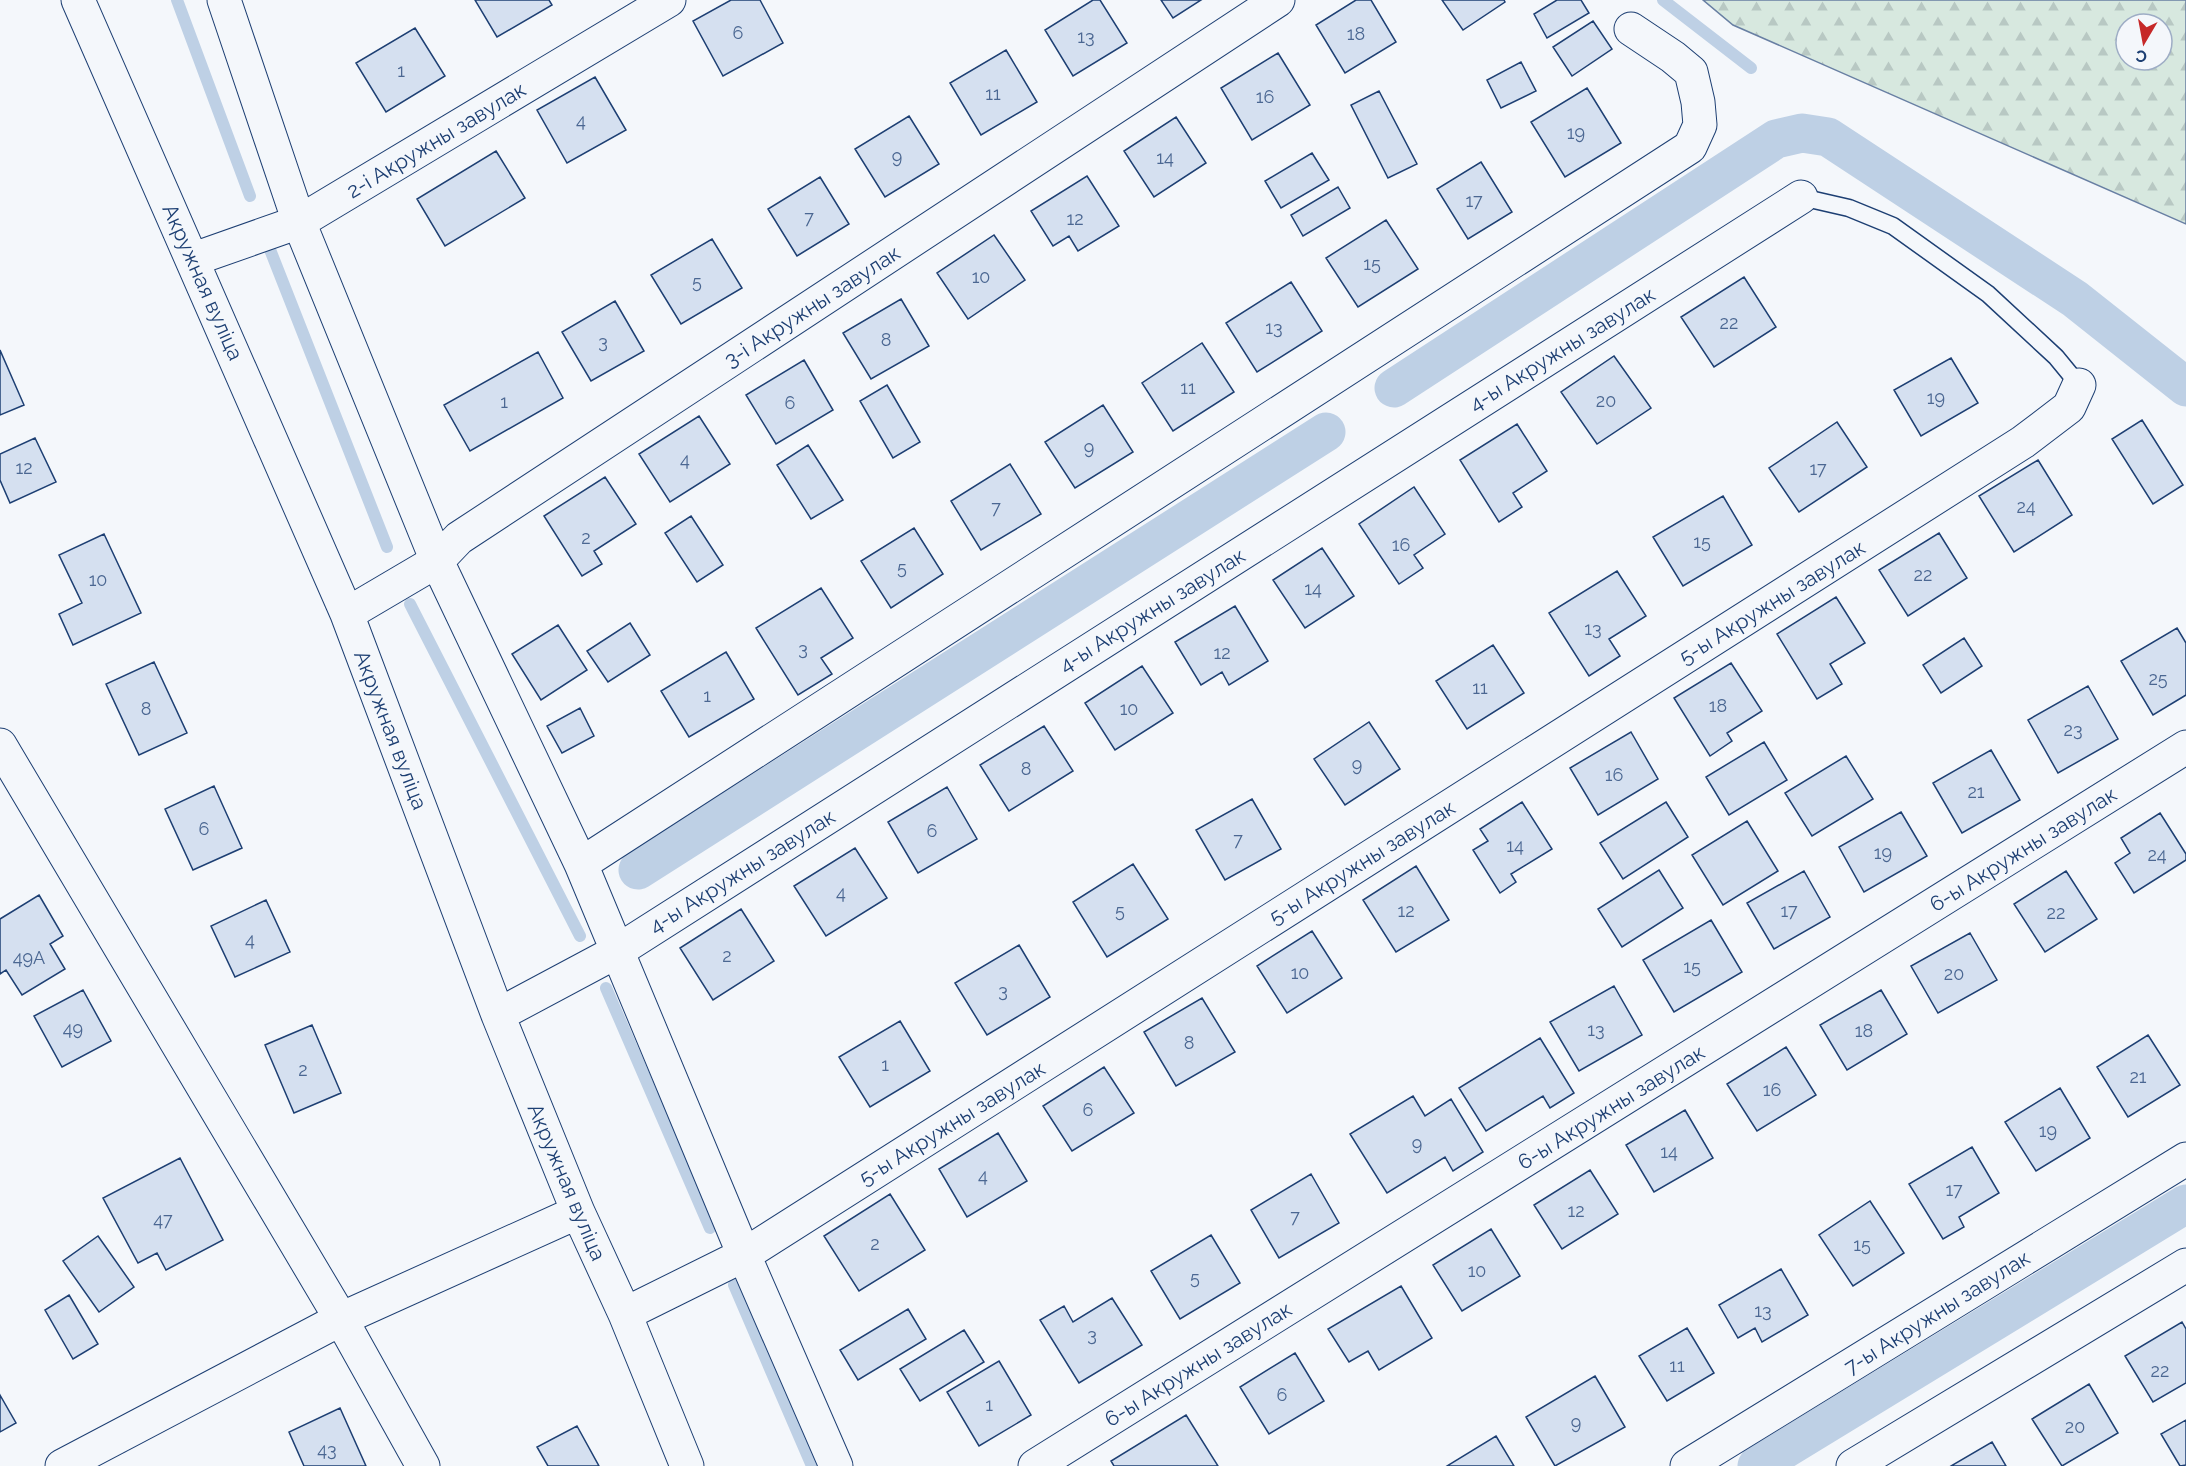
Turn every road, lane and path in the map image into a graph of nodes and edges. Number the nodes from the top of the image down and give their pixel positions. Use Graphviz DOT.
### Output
graph roads {
  1 [pos="78,0"];
  2 [pos="224,0"];
  3 [pos="669,0"];
  4 [pos="1278,0"];
  5 [pos="1631,29"];
  6 [pos="1801,197"];
  7 [pos="299,222"];
  8 [pos="194,259"];
  9 [pos="2079,385"];
  10 [pos="437,561"];
  11 [pos="347,614"];
  12 [pos="0,745"];
  13 [pos="2186,747"];
  14 [pos="581,864"];
  15 [pos="616,952"];
  16 [pos="498,1015"];
  17 [pos="2186,1159"];
  18 [pos="578,1212"];
  19 [pos="744,1255"];
  20 [pos="2186,1264"];
  21 [pos="625,1314"];
  22 [pos="341,1319"];
  23 [pos="62,1466"];
  24 [pos="423,1466"];
  25 [pos="687,1466"];
  26 [pos="836,1466"];
  27 [pos="1035,1466"];
  28 [pos="1687,1466"];
  29 [pos="1853,1466"];
  1 -- 8 [label="street, Акружная вуліца"];
  2 -- 7 [label="street"];
  3 -- 7 [label="street, 2-і Акружны завулак"];
  4 -- 10 [label="street, 3-і Акружны завулак"];
  5 -- 14 [label="street"];
  6 -- 9 [label="lane"];
  6 -- 15 [label="street, 4-ы Акружны завулак"];
  7 -- 8 [label="street, 2-і Акружны завулак"];
  7 -- 10 [label="street"];
  8 -- 11 [label="street, Акружная вуліца"];
  9 -- 19 [label="street, 5-ы Акружны завулак"];
  10 -- 11 [label="street, 3-і Акружны завулак"];
  10 -- 14 [label="street"];
  11 -- 16 [label="street, Акружная вуліца"];
  12 -- 22 [label="street"];
  13 -- 27 [label="street, 6-ы Акружны завулак"];
  14 -- 15 [label="street"];
  15 -- 16 [label="street, 4-ы Акружны завулак"];
  15 -- 19 [label="street"];
  16 -- 18 [label="street, Акружная вуліца"];
  17 -- 28 [label="street, 7-ы Акружны завулак"];
  18 -- 21 [label="street, Акружная вуліца"];
  18 -- 22 [label="street"];
  19 -- 21 [label="street, 5-ы Акружны завулак"];
  19 -- 26 [label="street"];
  20 -- 29 [label="street"];
  21 -- 25 [label="street, Акружная вуліца"];
  22 -- 23 [label="street"];
  22 -- 24 [label="street"];
}
